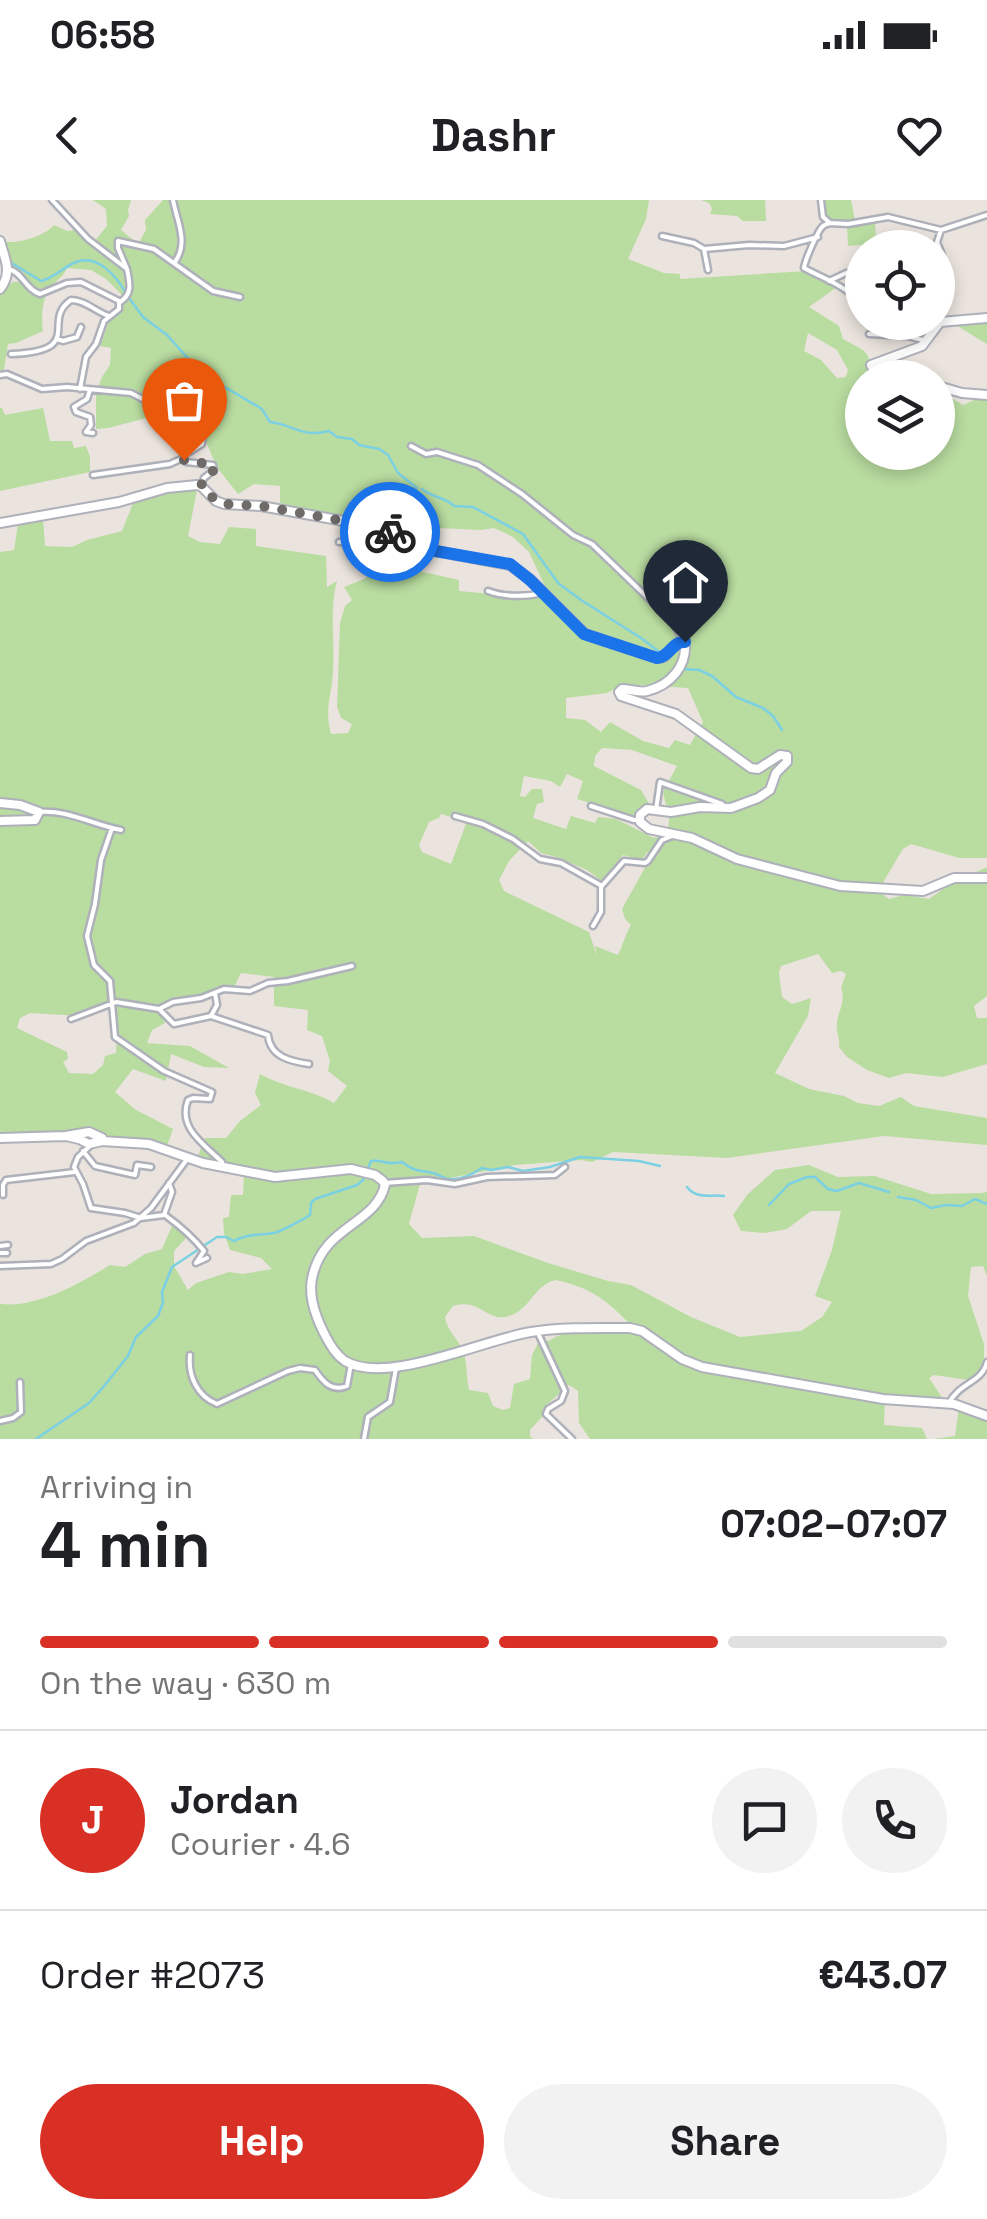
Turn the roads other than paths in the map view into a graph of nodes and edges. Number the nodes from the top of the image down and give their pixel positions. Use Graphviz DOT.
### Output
graph roads {
  1 [pos="52,200"];
  2 [pos="173,200"];
  3 [pos="821,200"];
  4 [pos="987,214"];
  5 [pos="830,223"];
  6 [pos="941,230"];
  7 [pos="662,236"];
  8 [pos="818,237"];
  9 [pos="0,241"];
  10 [pos="704,249"];
  11 [pos="174,262"];
  12 [pos="8,269"];
  13 [pos="127,269"];
  14 [pos="708,270"];
  15 [pos="845,273"];
  16 [pos="829,281"];
  17 [pos="0,290"];
  18 [pos="845,290"];
  19 [pos="240,297"];
  20 [pos="119,303"];
  21 [pos="109,316"];
  22 [pos="987,318"];
  23 [pos="955,320"];
  24 [pos="81,328"];
  25 [pos="57,339"];
  26 [pos="922,340"];
  27 [pos="928,340"];
  28 [pos="926,343"];
  29 [pos="11,354"];
  30 [pos="884,360"];
  31 [pos="0,374"];
  32 [pos="80,389"];
  33 [pos="90,390"];
  34 [pos="955,391"];
  35 [pos="987,395"];
  36 [pos="94,432"];
  37 [pos="411,446"];
  38 [pos="183,458"];
  39 [pos="93,475"];
  40 [pos="201,486"];
  41 [pos="0,523"];
  42 [pos="339,542"];
  43 [pos="426,549"];
  44 [pos="488,590"];
  45 [pos="543,593"];
  46 [pos="679,642"];
  47 [pos="0,802"];
  48 [pos="591,806"];
  49 [pos="731,808"];
  50 [pos="656,810"];
  51 [pos="39,812"];
  52 [pos="458,816"];
  53 [pos="639,820"];
  54 [pos="0,821"];
  55 [pos="112,828"];
  56 [pos="121,830"];
  57 [pos="676,834"];
  58 [pos="987,878"];
  59 [pos="602,886"];
  60 [pos="593,926"];
  61 [pos="352,966"];
  62 [pos="215,993"];
  63 [pos="114,1002"];
  64 [pos="159,1009"];
  65 [pos="212,1016"];
  66 [pos="71,1018"];
  67 [pos="309,1064"];
  68 [pos="0,1138"];
  69 [pos="88,1141"];
  70 [pos="188,1158"];
  71 [pos="223,1167"];
  72 [pos="565,1167"];
  73 [pos="150,1168"];
  74 [pos="75,1172"];
  75 [pos="169,1183"];
  76 [pos="384,1183"];
  77 [pos="2,1195"];
  78 [pos="164,1215"];
  79 [pos="142,1218"];
  80 [pos="206,1258"];
  81 [pos="0,1266"];
  82 [pos="537,1331"];
  83 [pos="190,1355"];
  84 [pos="987,1362"];
  85 [pos="351,1364"];
  86 [pos="396,1368"];
  87 [pos="20,1382"];
  88 [pos="949,1403"];
  89 [pos="987,1416"];
  90 [pos="0,1421"];
  91 [pos="364,1439"];
  92 [pos="572,1439"];
  1 -- 13 [label="street"];
  2 -- 11 [label="street"];
  3 -- 5 [label="street"];
  4 -- 6 [label="street"];
  5 -- 6 [label="street"];
  5 -- 8 [label="street"];
  7 -- 10 [label="street"];
  8 -- 10 [label="street"];
  8 -- 16 [label="street"];
  9 -- 12 [label="street"];
  10 -- 14 [label="street"];
  11 -- 13 [label="street"];
  11 -- 19 [label="street"];
  12 -- 17 [label="street"];
  12 -- 20 [label="street"];
  13 -- 20 [label="street"];
  15 -- 16 [label="street"];
  16 -- 18 [label="street"];
  20 -- 21 [label="street"];
  21 -- 25 [label="street"];
  21 -- 32 [label="street"];
  22 -- 23 [label="street"];
  24 -- 25 [label="street"];
  25 -- 29 [label="street"];
  26 -- 28 [label="street"];
  27 -- 28 [label="street"];
  28 -- 30 [label="street"];
  31 -- 32 [label="street"];
  32 -- 33 [label="street"];
  33 -- 36 [label="street"];
  33 -- 38 [label="street"];
  34 -- 35 [label="street"];
  37 -- 46 [label="street"];
  38 -- 39 [label="street"];
  38 -- 40 [label="street"];
  40 -- 41 [label="street"];
  40 -- 43 [label="street"];
  42 -- 43 [label="street"];
  43 -- 45 [label="street"];
  44 -- 45 [label="street"];
  45 -- 46 [label="street"];
  46 -- 49 [label="street"];
  47 -- 51 [label="street"];
  48 -- 53 [label="street"];
  49 -- 50 [label="street"];
  49 -- 50 [label="street"];
  50 -- 53 [label="street"];
  51 -- 54 [label="street"];
  51 -- 55 [label="street"];
  52 -- 59 [label="street"];
  53 -- 57 [label="street"];
  55 -- 56 [label="street"];
  55 -- 63 [label="street"];
  57 -- 58 [label="street"];
  57 -- 59 [label="street"];
  59 -- 60 [label="street"];
  61 -- 62 [label="street"];
  62 -- 64 [label="street"];
  62 -- 65 [label="street"];
  63 -- 64 [label="street"];
  63 -- 66 [label="street"];
  63 -- 71 [label="street"];
  64 -- 65 [label="street"];
  65 -- 67 [label="street"];
  68 -- 69 [label="street"];
  69 -- 70 [label="street"];
  69 -- 73 [label="street"];
  69 -- 74 [label="street"];
  70 -- 71 [label="street"];
  70 -- 75 [label="street"];
  71 -- 76 [label="street"];
  72 -- 76 [label="street"];
  74 -- 77 [label="street"];
  74 -- 79 [label="street"];
  75 -- 78 [label="street"];
  75 -- 79 [label="street"];
  76 -- 85 [label="street"];
  78 -- 79 [label="street"];
  78 -- 80 [label="street"];
  79 -- 81 [label="street"];
  82 -- 86 [label="street"];
  82 -- 88 [label="street"];
  82 -- 92 [label="street"];
  83 -- 85 [label="street"];
  84 -- 88 [label="street"];
  85 -- 86 [label="street"];
  86 -- 91 [label="street"];
  87 -- 90 [label="street"];
  88 -- 89 [label="street"];
}
